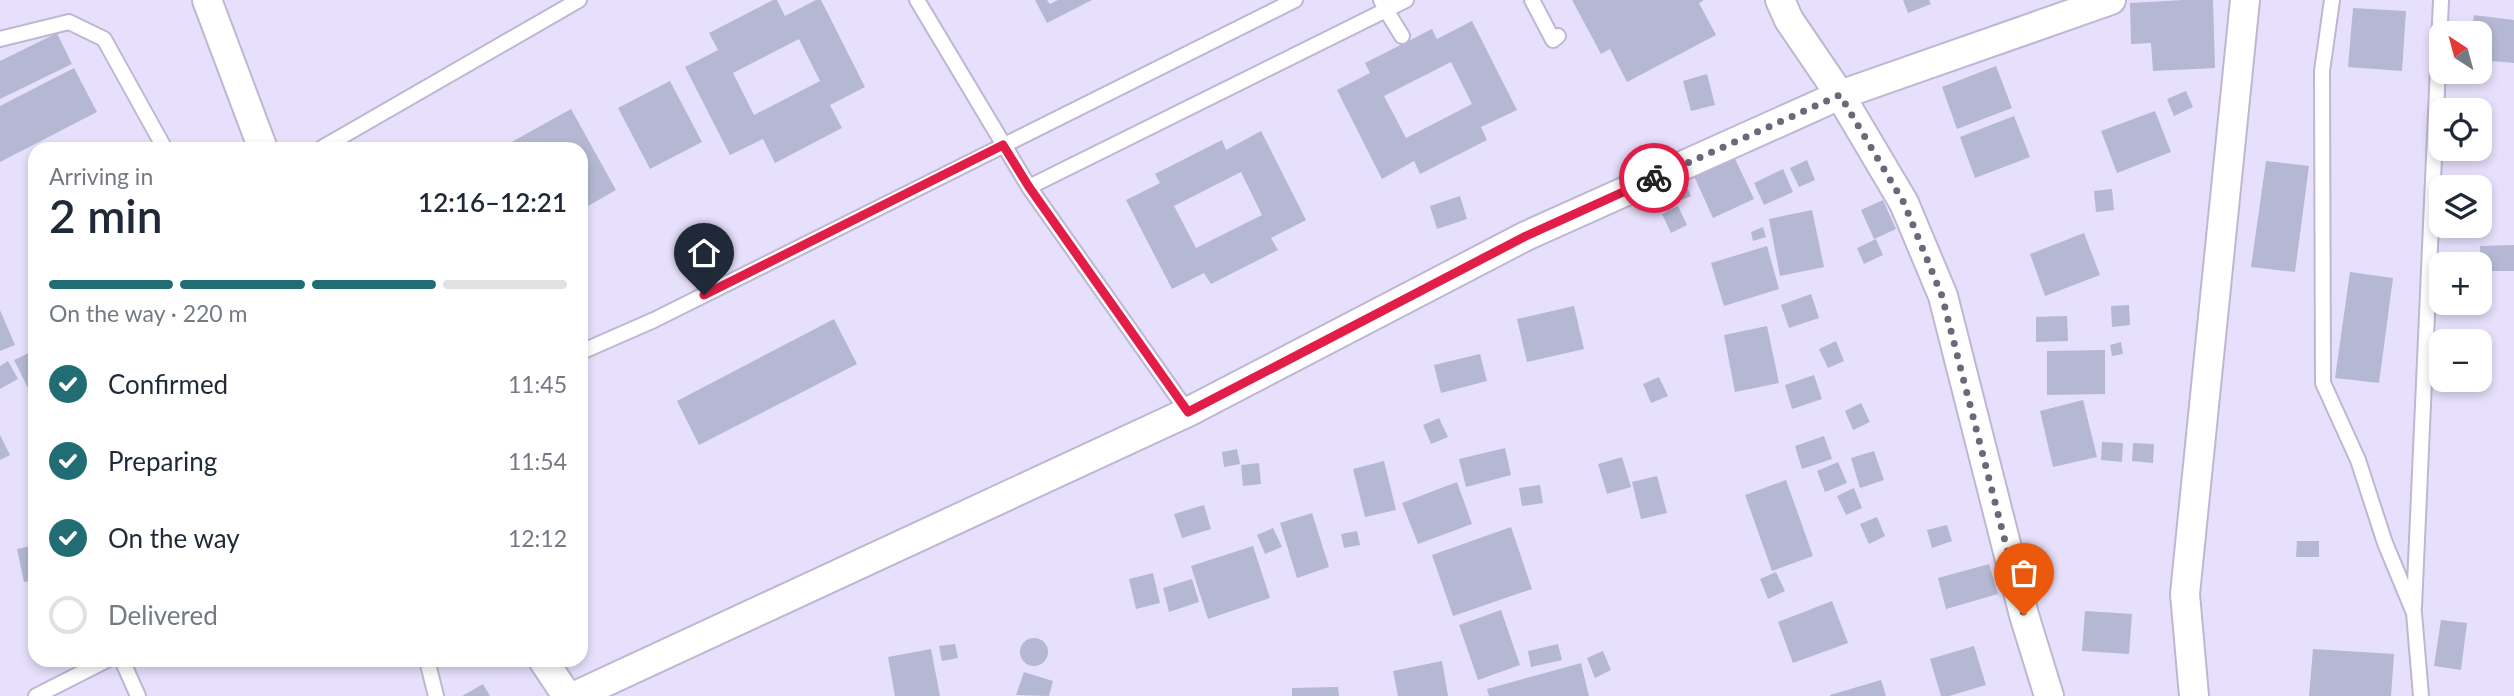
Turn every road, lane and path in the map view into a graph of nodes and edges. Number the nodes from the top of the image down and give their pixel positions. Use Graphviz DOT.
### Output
graph roads {
  1 [pos="207,0"];
  2 [pos="579,0"];
  3 [pos="917,0"];
  4 [pos="1295,0"];
  5 [pos="1406,0"];
  6 [pos="1532,0"];
  7 [pos="2111,0"];
  8 [pos="2245,0"];
  9 [pos="2332,0"];
  10 [pos="2441,0"];
  11 [pos="1384,5"];
  12 [pos="1786,7"];
  13 [pos="1402,36"];
  14 [pos="1558,36"];
  15 [pos="0,38"];
  16 [pos="1840,95"];
  17 [pos="161,142"];
  18 [pos="260,142"];
  19 [pos="332,142"];
  20 [pos="1003,145"];
  21 [pos="1029,187"];
  22 [pos="588,349"];
  23 [pos="1188,412"];
  24 [pos="2414,613"];
  25 [pos="93,667"];
  26 [pos="124,667"];
  27 [pos="428,667"];
  28 [pos="547,667"];
  29 [pos="36,696"];
  30 [pos="138,696"];
  31 [pos="436,696"];
  32 [pos="566,696"];
  33 [pos="575,696"];
  34 [pos="2049,696"];
  35 [pos="2194,696"];
  36 [pos="2421,696"];
  1 -- 18 [label="street"];
  2 -- 19 [label="lane"];
  3 -- 20 [label="lane"];
  4 -- 20 [label="lane"];
  5 -- 11 [label="lane"];
  6 -- 14 [label="lane"];
  7 -- 16 [label="street"];
  8 -- 35 [label="street"];
  9 -- 24 [label="lane"];
  10 -- 24 [label="lane"];
  11 -- 13 [label="lane"];
  11 -- 21 [label="lane"];
  12 -- 16 [label="street"];
  15 -- 17 [label="lane"];
  16 -- 23 [label="street"];
  16 -- 34 [label="street"];
  20 -- 21 [label="lane"];
  20 -- 22 [label="lane"];
  21 -- 23 [label="lane"];
  23 -- 33 [label="street"];
  24 -- 36 [label="lane"];
  25 -- 29 [label="lane"];
  26 -- 30 [label="lane"];
  27 -- 31 [label="lane"];
  28 -- 32 [label="street"];
}
